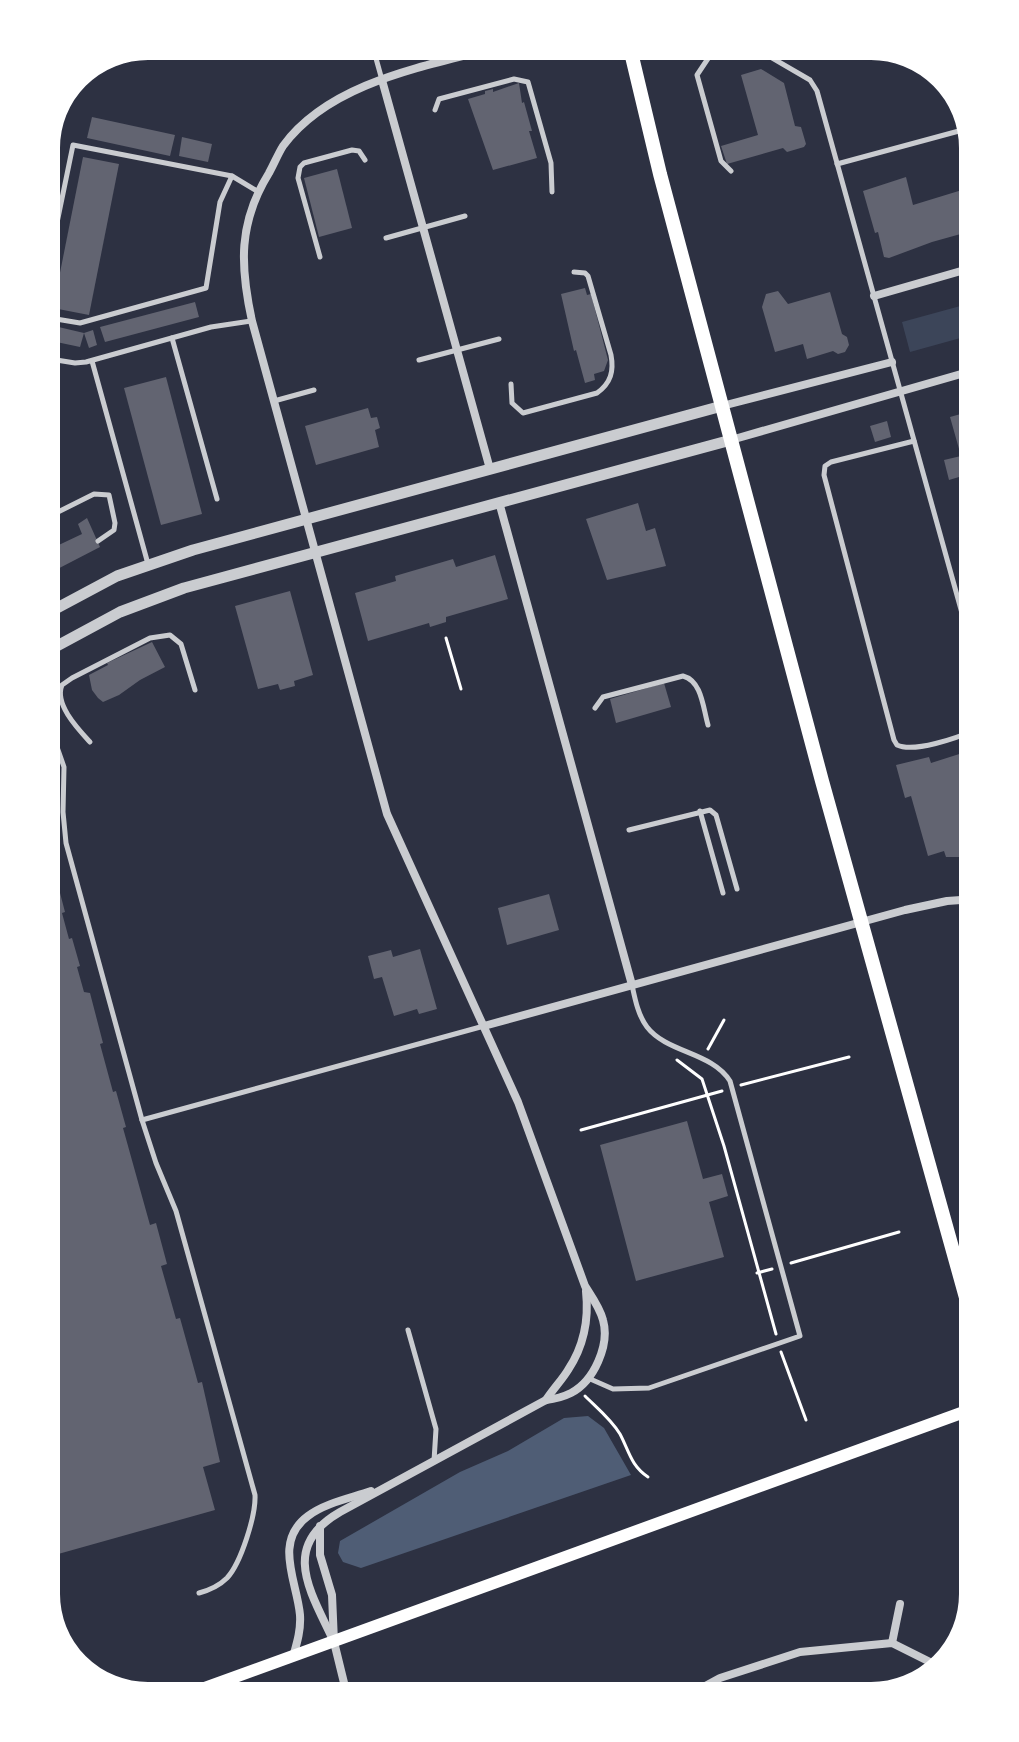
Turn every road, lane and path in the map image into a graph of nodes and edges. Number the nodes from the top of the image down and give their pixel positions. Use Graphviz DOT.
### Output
graph roads {
  1 [pos="376,58"];
  2 [pos="460,58"];
  3 [pos="633,58"];
  4 [pos="708,58"];
  5 [pos="771,58"];
  6 [pos="382,80"];
  7 [pos="435,110"];
  8 [pos="959,131"];
  9 [pos="365,160"];
  10 [pos="837,164"];
  11 [pos="731,171"];
  12 [pos="232,176"];
  13 [pos="257,191"];
  14 [pos="552,192"];
  15 [pos="465,216"];
  16 [pos="58,218"];
  17 [pos="424,228"];
  18 [pos="386,238"];
  19 [pos="320,257"];
  20 [pos="961,271"];
  21 [pos="574,272"];
  22 [pos="874,296"];
  23 [pos="58,319"];
  24 [pos="252,321"];
  25 [pos="172,338"];
  26 [pos="499,339"];
  27 [pos="457,350"];
  28 [pos="58,360"];
  29 [pos="419,360"];
  30 [pos="92,361"];
  31 [pos="892,362"];
  32 [pos="961,374"];
  33 [pos="511,384"];
  34 [pos="314,390"];
  35 [pos="900,391"];
  36 [pos="273,401"];
  37 [pos="722,406"];
  38 [pos="731,440"];
  39 [pos="914,441"];
  40 [pos="490,469"];
  41 [pos="217,499"];
  42 [pos="499,502"];
  43 [pos="58,512"];
  44 [pos="305,519"];
  45 [pos="98,541"];
  46 [pos="314,551"];
  47 [pos="148,564"];
  48 [pos="58,607"];
  49 [pos="961,610"];
  50 [pos="446,638"];
  51 [pos="58,645"];
  52 [pos="461,689"];
  53 [pos="195,690"];
  54 [pos="595,708"];
  55 [pos="708,725"];
  56 [pos="961,736"];
  57 [pos="90,742"];
  58 [pos="58,750"];
  59 [pos="700,811"];
  60 [pos="629,830"];
  61 [pos="737,889"];
  62 [pos="723,893"];
  63 [pos="961,901"];
  64 [pos="861,922"];
  65 [pos="632,985"];
  66 [pos="724,1020"];
  67 [pos="484,1026"];
  68 [pos="849,1057"];
  69 [pos="675,1058"];
  70 [pos="703,1060"];
  71 [pos="696,1074"];
  72 [pos="733,1087"];
  73 [pos="708,1095"];
  74 [pos="142,1120"];
  75 [pos="581,1130"];
  76 [pos="899,1232"];
  77 [pos="782,1266"];
  78 [pos="757,1273"];
  79 [pos="961,1280"];
  80 [pos="585,1286"];
  81 [pos="408,1330"];
  82 [pos="779,1344"];
  83 [pos="587,1378"];
  84 [pos="578,1388"];
  85 [pos="546,1400"];
  86 [pos="961,1413"];
  87 [pos="806,1420"];
  88 [pos="434,1461"];
  89 [pos="648,1477"];
  90 [pos="394,1483"];
  91 [pos="321,1525"];
  92 [pos="199,1593"];
  93 [pos="900,1604"];
  94 [pos="334,1642"];
  95 [pos="892,1643"];
  96 [pos="292,1658"];
  97 [pos="930,1662"];
  98 [pos="217,1684"];
  99 [pos="344,1684"];
  100 [pos="709,1684"];
  1 -- 6 [label="lane"];
  2 -- 6 [label="street"];
  3 -- 37 [label="main road"];
  4 -- 11 [label="lane"];
  5 -- 10 [label="lane"];
  6 -- 13 [label="street"];
  6 -- 17 [label="street"];
  7 -- 14 [label="lane"];
  8 -- 10 [label="lane"];
  9 -- 19 [label="lane"];
  10 -- 22 [label="lane"];
  12 -- 13 [label="lane"];
  12 -- 16 [label="lane"];
  12 -- 23 [label="lane"];
  13 -- 24 [label="street"];
  15 -- 17 [label="lane"];
  17 -- 18 [label="lane"];
  17 -- 27 [label="street"];
  20 -- 22 [label="street"];
  21 -- 33 [label="lane"];
  22 -- 31 [label="lane"];
  24 -- 25 [label="lane"];
  24 -- 36 [label="street"];
  25 -- 30 [label="lane"];
  25 -- 41 [label="lane"];
  26 -- 27 [label="lane"];
  27 -- 29 [label="lane"];
  27 -- 40 [label="street"];
  28 -- 30 [label="lane"];
  30 -- 47 [label="lane"];
  31 -- 35 [label="lane"];
  31 -- 37 [label="street"];
  32 -- 35 [label="street"];
  34 -- 36 [label="lane"];
  35 -- 38 [label="street"];
  35 -- 39 [label="lane"];
  36 -- 44 [label="street"];
  37 -- 38 [label="main road"];
  37 -- 40 [label="street"];
  38 -- 42 [label="street"];
  38 -- 64 [label="main road"];
  39 -- 49 [label="lane"];
  39 -- 56 [label="lane"];
  40 -- 44 [label="street"];
  42 -- 46 [label="street"];
  42 -- 65 [label="street"];
  43 -- 45 [label="lane"];
  44 -- 46 [label="street"];
  44 -- 47 [label="street"];
  46 -- 51 [label="street"];
  46 -- 67 [label="street"];
  47 -- 48 [label="street"];
  50 -- 52 [label="path"];
  53 -- 57 [label="lane"];
  54 -- 55 [label="lane"];
  58 -- 74 [label="lane"];
  59 -- 60 [label="lane"];
  59 -- 61 [label="lane"];
  59 -- 62 [label="lane"];
  63 -- 64 [label="street"];
  64 -- 65 [label="street"];
  64 -- 79 [label="main road"];
  65 -- 67 [label="street"];
  65 -- 70 [label="lane"];
  66 -- 70 [label="path"];
  67 -- 74 [label="lane"];
  67 -- 80 [label="street"];
  68 -- 72 [label="path"];
  69 -- 71 [label="path"];
  70 -- 71 [label="path"];
  70 -- 72 [label="lane"];
  71 -- 73 [label="path"];
  72 -- 73 [label="path"];
  72 -- 77 [label="lane"];
  73 -- 75 [label="path"];
  73 -- 78 [label="path"];
  74 -- 92 [label="lane"];
  76 -- 77 [label="path"];
  77 -- 78 [label="path"];
  77 -- 82 [label="lane"];
  78 -- 82 [label="path"];
  80 -- 83 [label="street"];
  80 -- 85 [label="street"];
  81 -- 88 [label="lane"];
  82 -- 83 [label="lane"];
  82 -- 87 [label="path"];
  83 -- 84 [label="street"];
  84 -- 85 [label="street"];
  84 -- 89 [label="path"];
  85 -- 88 [label="street"];
  86 -- 94 [label="main road"];
  88 -- 90 [label="street"];
  90 -- 91 [label="street"];
  90 -- 96 [label="street"];
  91 -- 94 [label="street"];
  91 -- 94 [label="street"];
  93 -- 95 [label="street"];
  94 -- 96 [label="main road"];
  94 -- 99 [label="street"];
  95 -- 97 [label="street"];
  95 -- 100 [label="street"];
  96 -- 98 [label="main road"];
}
